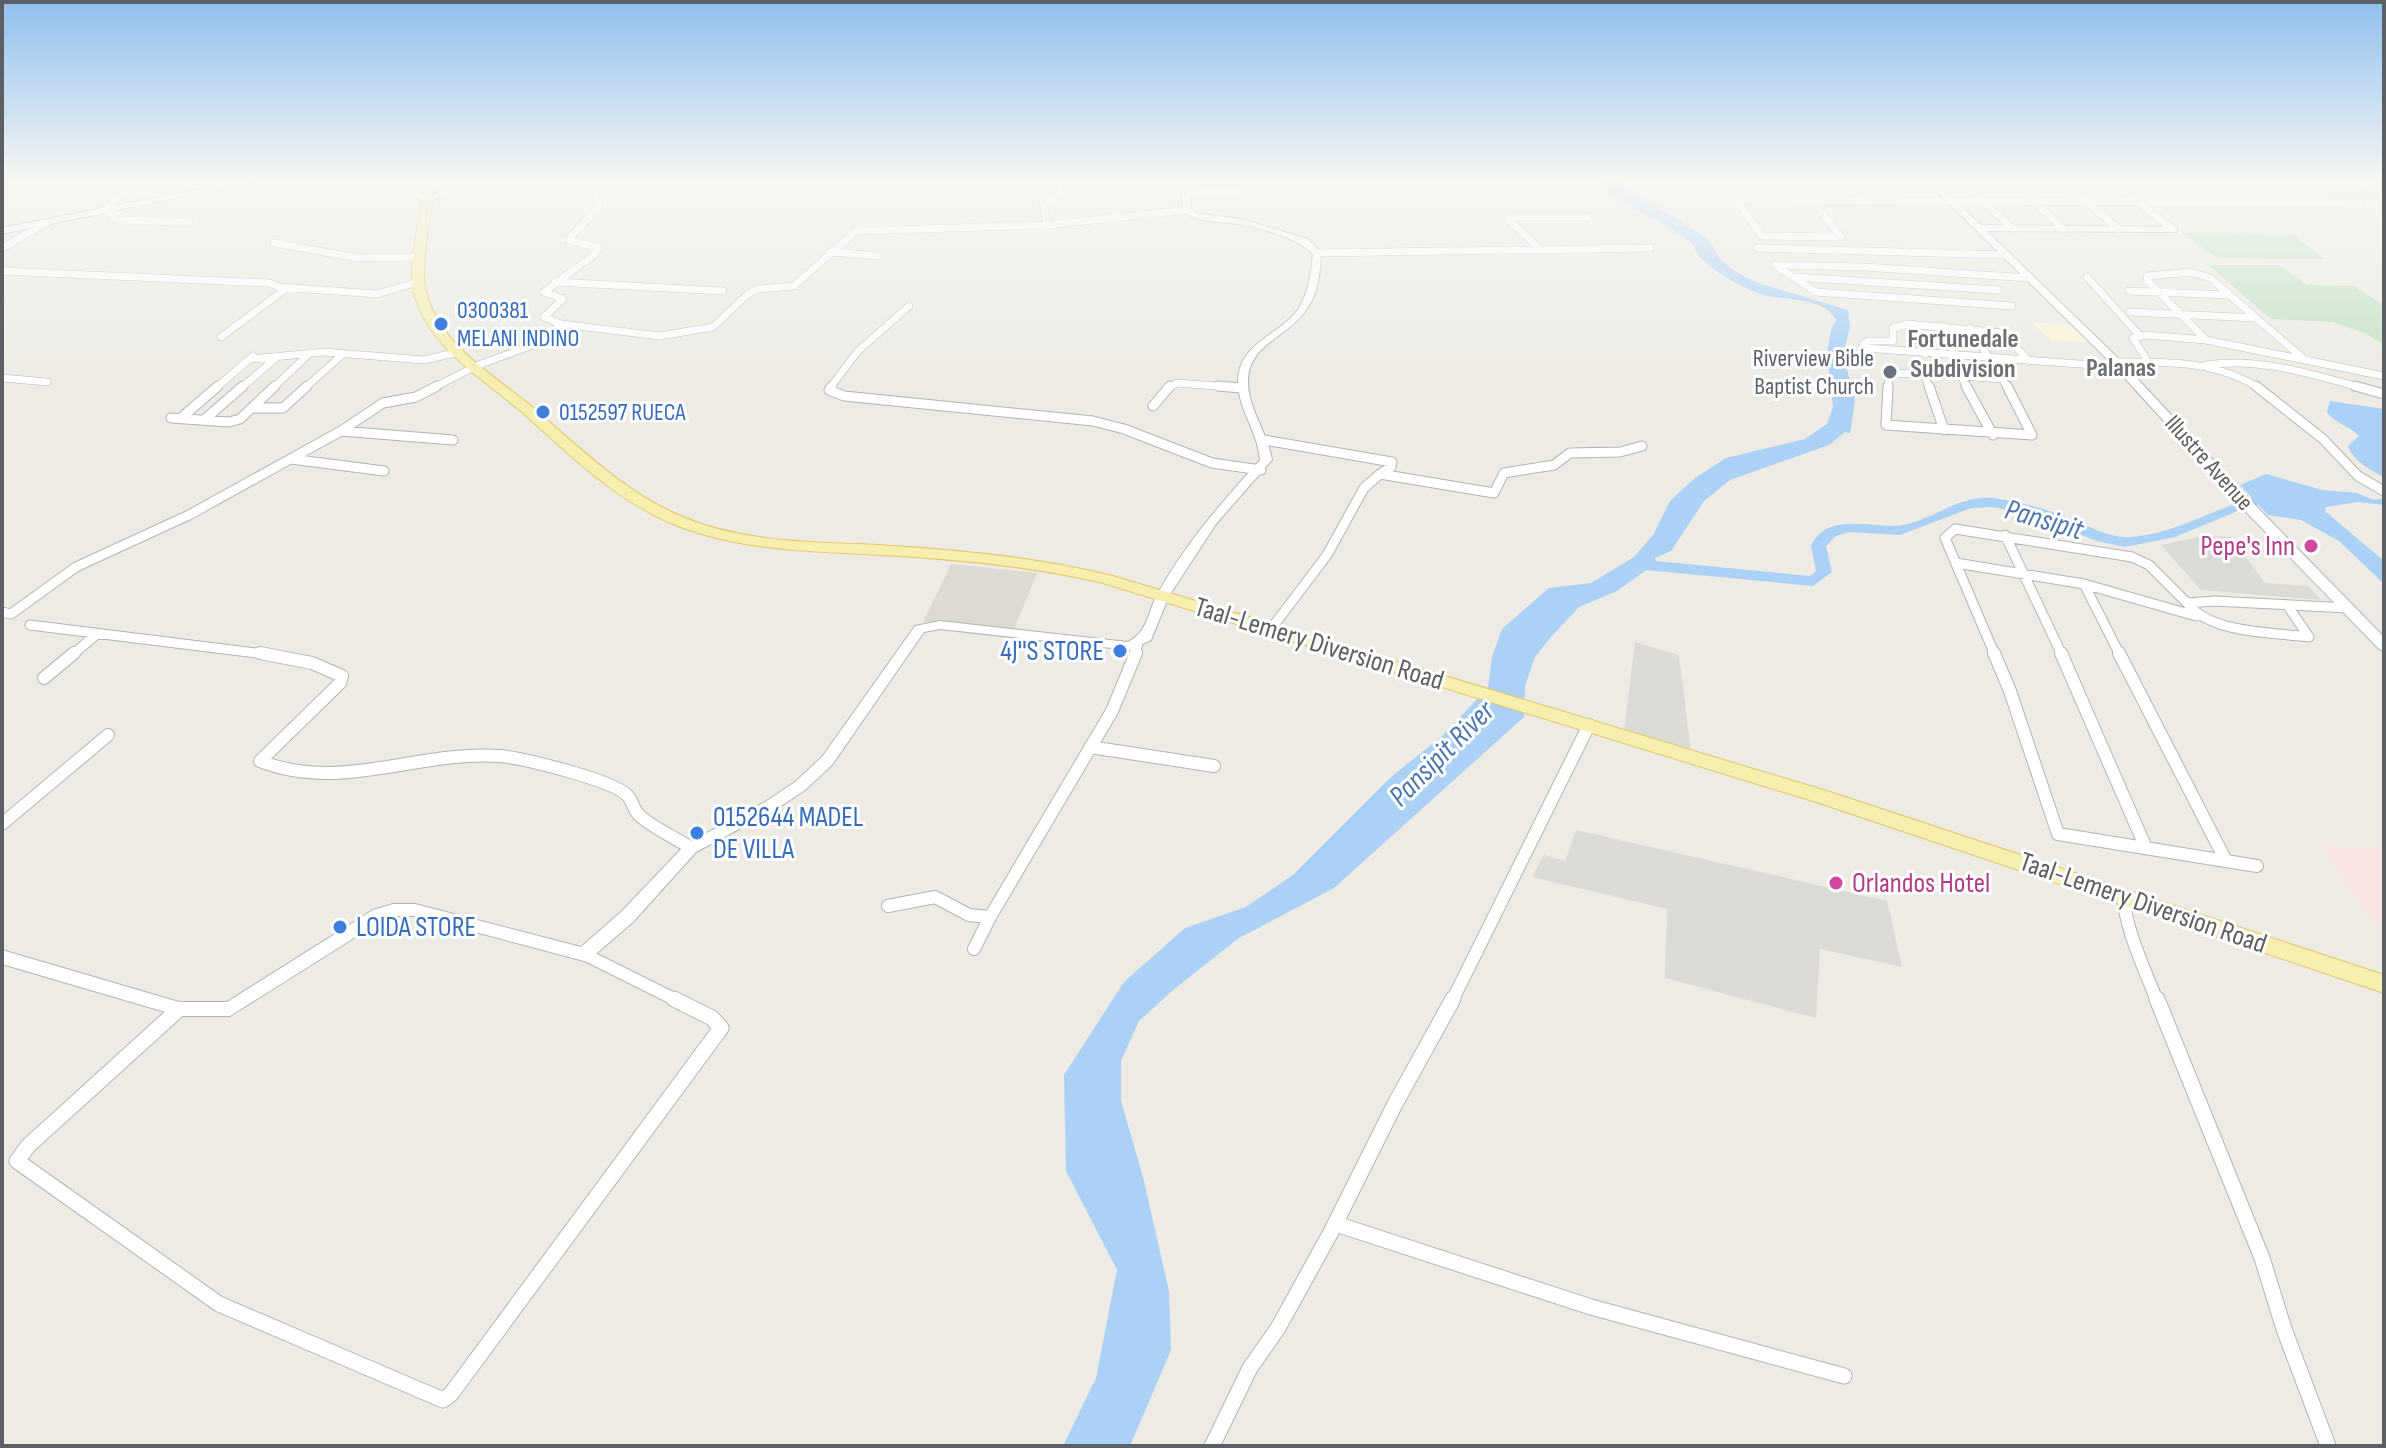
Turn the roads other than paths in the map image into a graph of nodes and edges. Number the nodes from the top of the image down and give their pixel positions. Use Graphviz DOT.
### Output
graph roads {
  1 [pos="305,249"];
  2 [pos="421,249"];
  3 [pos="598,249"];
  4 [pos="834,249"];
  5 [pos="1313,249"];
  6 [pos="1540,249"];
  7 [pos="1587,249"];
  8 [pos="1777,249"];
  9 [pos="2000,249"];
  10 [pos="830,252"];
  11 [pos="1317,253"];
  12 [pos="2007,255"];
  13 [pos="878,256"];
  14 [pos="420,257"];
  15 [pos="2,271"];
  16 [pos="1983,275"];
  17 [pos="1793,277"];
  18 [pos="2087,277"];
  19 [pos="2029,278"];
  20 [pos="418,282"];
  21 [pos="554,282"];
  22 [pos="287,288"];
  23 [pos="1998,290"];
  24 [pos="723,291"];
  25 [pos="2129,291"];
  26 [pos="2159,292"];
  27 [pos="2230,295"];
  28 [pos="909,306"];
  29 [pos="2130,312"];
  30 [pos="2181,314"];
  31 [pos="2256,318"];
  32 [pos="561,324"];
  33 [pos="1908,324"];
  34 [pos="1940,326"];
  35 [pos="1970,328"];
  36 [pos="2140,336"];
  37 [pos="221,337"];
  38 [pos="2206,340"];
  39 [pos="459,352"];
  40 [pos="311,353"];
  41 [pos="343,354"];
  42 [pos="1926,354"];
  43 [pos="277,356"];
  44 [pos="1957,357"];
  45 [pos="1988,358"];
  46 [pos="2306,360"];
  47 [pos="2029,361"];
  48 [pos="2148,362"];
  49 [pos="2118,365"];
  50 [pos="2206,365"];
  51 [pos="476,366"];
  52 [pos="1924,373"];
  53 [pos="1961,376"];
  54 [pos="2384,376"];
  55 [pos="2,378"];
  56 [pos="2003,379"];
  57 [pos="47,382"];
  58 [pos="1242,388"];
  59 [pos="202,390"];
  60 [pos="214,390"];
  61 [pos="2384,394"];
  62 [pos="1153,406"];
  63 [pos="253,408"];
  64 [pos="205,419"];
  65 [pos="1944,430"];
  66 [pos="341,431"];
  67 [pos="1993,435"];
  68 [pos="453,440"];
  69 [pos="1264,440"];
  70 [pos="1642,446"];
  71 [pos="290,459"];
  72 [pos="1261,470"];
  73 [pos="384,471"];
  74 [pos="1380,474"];
  75 [pos="2384,491"];
  76 [pos="2005,535"];
  77 [pos="1956,563"];
  78 [pos="2026,574"];
  79 [pos="2084,584"];
  80 [pos="1163,596"];
  81 [pos="2187,603"];
  82 [pos="2287,605"];
  83 [pos="2348,608"];
  84 [pos="2,612"];
  85 [pos="2197,616"];
  86 [pos="30,625"];
  87 [pos="1271,629"];
  88 [pos="97,634"];
  89 [pos="1138,643"];
  90 [pos="2384,646"];
  91 [pos="44,678"];
  92 [pos="1589,725"];
  93 [pos="108,735"];
  94 [pos="1090,747"];
  95 [pos="1214,766"];
  96 [pos="2,824"];
  97 [pos="691,848"];
  98 [pos="2146,848"];
  99 [pos="2225,859"];
  100 [pos="2257,866"];
  101 [pos="2123,895"];
  102 [pos="888,906"];
  103 [pos="990,917"];
  104 [pos="974,949"];
  105 [pos="584,954"];
  106 [pos="2,957"];
  107 [pos="2384,984"];
  108 [pos="179,1009"];
  109 [pos="1336,1224"];
  110 [pos="1844,1376"];
  111 [pos="1212,1446"];
  112 [pos="2328,1446"];
  1 -- 14 [label="street"];
  2 -- 14 [label="main road, Taal-Lemery Diversion Road"];
  3 -- 21 [label="street"];
  4 -- 10 [label="street"];
  5 -- 11 [label="street"];
  6 -- 7 [label="street"];
  6 -- 11 [label="street"];
  8 -- 12 [label="street"];
  9 -- 12 [label="main road, Illustre Avenue"];
  10 -- 13 [label="street"];
  10 -- 32 [label="street"];
  11 -- 58 [label="street"];
  12 -- 19 [label="main road, Illustre Avenue"];
  14 -- 20 [label="main road, Taal-Lemery Diversion Road"];
  15 -- 22 [label="street"];
  16 -- 17 [label="street"];
  16 -- 19 [label="street"];
  16 -- 23 [label="street"];
  17 -- 23 [label="street"];
  17 -- 23 [label="street"];
  18 -- 36 [label="street"];
  19 -- 49 [label="main road, Illustre Avenue"];
  20 -- 22 [label="street"];
  20 -- 39 [label="main road, Taal-Lemery Diversion Road"];
  21 -- 24 [label="street"];
  21 -- 32 [label="street"];
  22 -- 37 [label="street"];
  25 -- 26 [label="street"];
  26 -- 27 [label="street"];
  26 -- 27 [label="street"];
  26 -- 30 [label="street"];
  27 -- 31 [label="street"];
  28 -- 72 [label="street"];
  29 -- 30 [label="street"];
  30 -- 31 [label="street"];
  30 -- 38 [label="street"];
  31 -- 46 [label="street"];
  32 -- 51 [label="street"];
  33 -- 34 [label="street"];
  33 -- 42 [label="street"];
  33 -- 42 [label="street"];
  34 -- 35 [label="street"];
  34 -- 44 [label="street"];
  35 -- 45 [label="street"];
  35 -- 47 [label="street"];
  36 -- 38 [label="street"];
  36 -- 48 [label="street"];
  38 -- 46 [label="street"];
  39 -- 41 [label="street"];
  39 -- 51 [label="main road, Taal-Lemery Diversion Road"];
  40 -- 41 [label="street"];
  40 -- 43 [label="street"];
  40 -- 63 [label="street"];
  41 -- 63 [label="street"];
  42 -- 44 [label="street"];
  43 -- 60 [label="street"];
  43 -- 64 [label="street"];
  44 -- 45 [label="street"];
  45 -- 47 [label="street"];
  45 -- 56 [label="street"];
  46 -- 54 [label="street"];
  47 -- 49 [label="street"];
  48 -- 49 [label="street"];
  48 -- 50 [label="street"];
  49 -- 83 [label="main road, Illustre Avenue"];
  50 -- 61 [label="street"];
  50 -- 75 [label="street"];
  51 -- 66 [label="street"];
  51 -- 80 [label="main road, Taal-Lemery Diversion Road"];
  52 -- 53 [label="street"];
  52 -- 65 [label="street"];
  52 -- 65 [label="street"];
  53 -- 56 [label="street"];
  53 -- 67 [label="street"];
  55 -- 57 [label="street"];
  56 -- 67 [label="street"];
  58 -- 62 [label="street"];
  58 -- 69 [label="street"];
  59 -- 60 [label="street"];
  60 -- 64 [label="street"];
  63 -- 64 [label="street"];
  65 -- 67 [label="street"];
  66 -- 68 [label="street"];
  66 -- 71 [label="street"];
  69 -- 72 [label="street"];
  69 -- 74 [label="street"];
  70 -- 74 [label="street"];
  71 -- 73 [label="street"];
  71 -- 84 [label="street"];
  72 -- 80 [label="street"];
  74 -- 87 [label="street"];
  76 -- 77 [label="street"];
  76 -- 78 [label="street"];
  76 -- 81 [label="street"];
  77 -- 78 [label="street"];
  77 -- 98 [label="street"];
  78 -- 79 [label="street"];
  78 -- 98 [label="street"];
  79 -- 85 [label="street"];
  79 -- 99 [label="street"];
  80 -- 87 [label="main road, Taal-Lemery Diversion Road"];
  80 -- 89 [label="street"];
  81 -- 82 [label="street"];
  81 -- 85 [label="street"];
  82 -- 83 [label="street"];
  82 -- 85 [label="street"];
  83 -- 90 [label="main road, Illustre Avenue"];
  86 -- 88 [label="street"];
  87 -- 92 [label="main road, Taal-Lemery Diversion Road"];
  88 -- 91 [label="street"];
  88 -- 97 [label="street"];
  89 -- 94 [label="street"];
  89 -- 97 [label="street"];
  92 -- 101 [label="main road, Taal-Lemery Diversion Road"];
  92 -- 109 [label="street"];
  93 -- 96 [label="street"];
  94 -- 95 [label="street"];
  94 -- 103 [label="street"];
  97 -- 105 [label="street"];
  98 -- 99 [label="street"];
  99 -- 100 [label="street"];
  101 -- 107 [label="main road, Taal-Lemery Diversion Road"];
  101 -- 112 [label="street"];
  102 -- 103 [label="street"];
  103 -- 104 [label="street"];
  105 -- 108 [label="street"];
  105 -- 108 [label="street"];
  106 -- 108 [label="street"];
  109 -- 110 [label="street"];
  109 -- 111 [label="street"];
}
